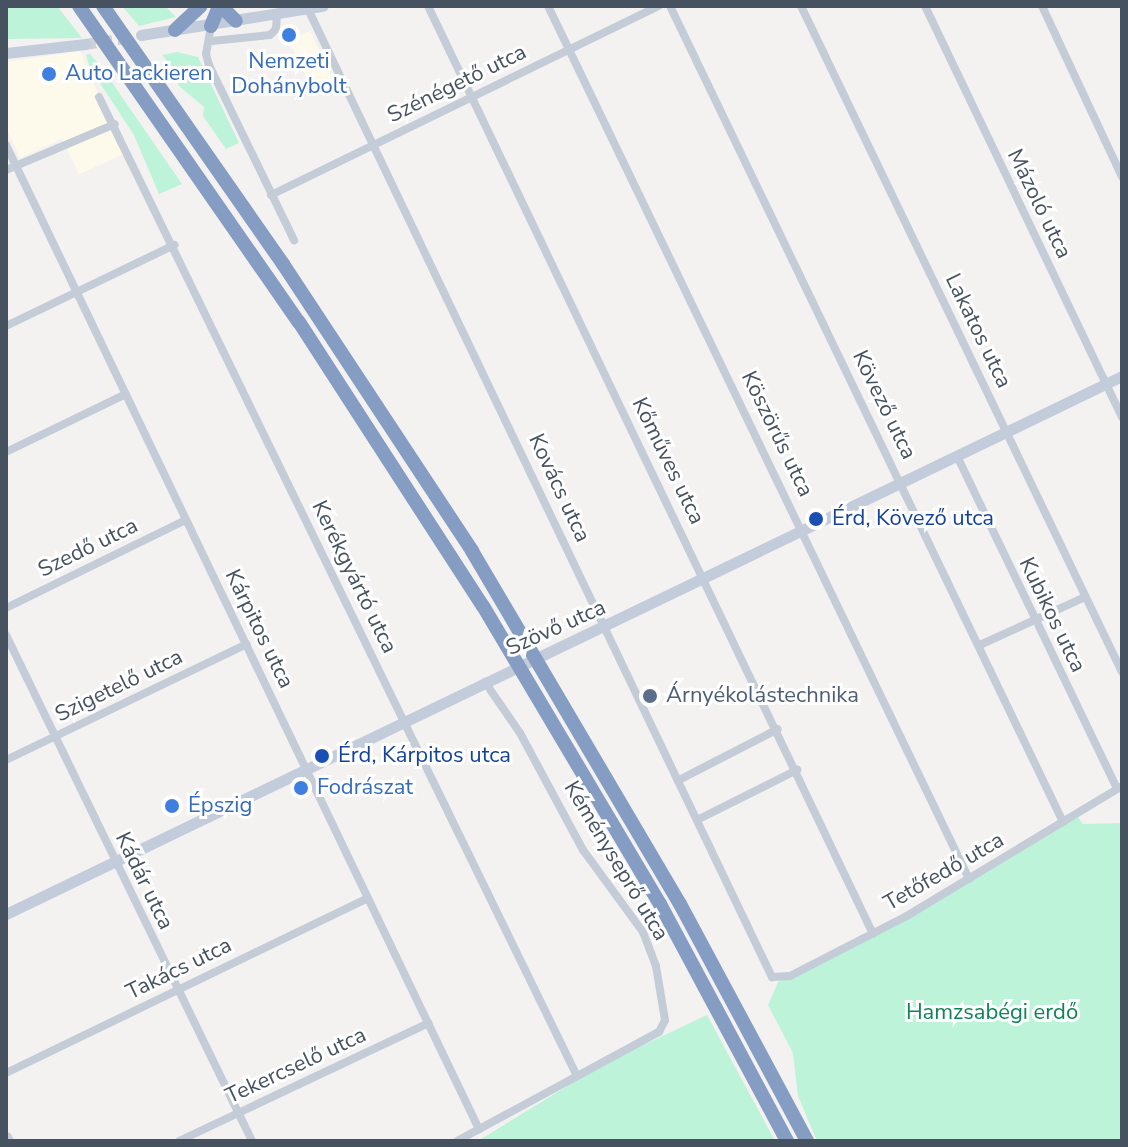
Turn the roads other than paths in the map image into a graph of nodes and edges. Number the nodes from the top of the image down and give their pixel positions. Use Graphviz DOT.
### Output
graph roads {
  1 [pos="66,6"];
  2 [pos="79,6"];
  3 [pos="103,6"];
  4 [pos="115,6"];
  5 [pos="201,6"];
  6 [pos="208,6"];
  7 [pos="220,6"];
  8 [pos="323,6"];
  9 [pos="428,6"];
  10 [pos="548,6"];
  11 [pos="659,6"];
  12 [pos="670,6"];
  13 [pos="801,6"];
  14 [pos="925,6"];
  15 [pos="1042,6"];
  16 [pos="307,7"];
  17 [pos="277,14"];
  18 [pos="236,21"];
  19 [pos="175,30"];
  20 [pos="212,33"];
  21 [pos="141,35"];
  22 [pos="85,44"];
  23 [pos="108,48"];
  24 [pos="569,50"];
  25 [pos="6,53"];
  26 [pos="145,65"];
  27 [pos="469,96"];
  28 [pos="99,97"];
  29 [pos="115,124"];
  30 [pos="6,145"];
  31 [pos="371,146"];
  32 [pos="10,168"];
  33 [pos="1122,177"];
  34 [pos="271,195"];
  35 [pos="294,240"];
  36 [pos="174,245"];
  37 [pos="75,292"];
  38 [pos="6,326"];
  39 [pos="1122,376"];
  40 [pos="1105,384"];
  41 [pos="126,394"];
  42 [pos="1122,417"];
  43 [pos="1007,432"];
  44 [pos="6,452"];
  45 [pos="957,456"];
  46 [pos="900,480"];
  47 [pos="186,520"];
  48 [pos="804,530"];
  49 [pos="705,580"];
  50 [pos="1085,597"];
  51 [pos="6,608"];
  52 [pos="1035,622"];
  53 [pos="605,628"];
  54 [pos="6,635"];
  55 [pos="247,644"];
  56 [pos="982,644"];
  57 [pos="1122,672"];
  58 [pos="485,682"];
  59 [pos="404,721"];
  60 [pos="778,729"];
  61 [pos="52,738"];
  62 [pos="6,760"];
  63 [pos="306,769"];
  64 [pos="797,770"];
  65 [pos="679,780"];
  66 [pos="1120,788"];
  67 [pos="699,819"];
  68 [pos="1063,822"];
  69 [pos="115,862"];
  70 [pos="969,879"];
  71 [pos="368,898"];
  72 [pos="6,914"];
  73 [pos="873,934"];
  74 [pos="779,980"];
  75 [pos="176,989"];
  76 [pos="429,1023"];
  77 [pos="6,1073"];
  78 [pos="576,1074"];
  79 [pos="238,1113"];
  80 [pos="479,1129"];
  81 [pos="179,1141"];
  82 [pos="252,1141"];
  83 [pos="457,1141"];
  84 [pos="787,1141"];
  85 [pos="807,1141"];
  1 -- 23 [label="highway"];
  2 -- 23 [label="highway"];
  3 -- 26 [label="highway"];
  4 -- 26 [label="highway"];
  5 -- 19 [label="highway"];
  6 -- 20 [label="highway"];
  7 -- 18 [label="highway"];
  7 -- 20 [label="highway"];
  8 -- 16 [label="street"];
  9 -- 27 [label="street, Kőműves utca"];
  10 -- 24 [label="street, Köszörűs utca"];
  11 -- 24 [label="street, Szénégető utca"];
  12 -- 46 [label="street, Kövező utca"];
  13 -- 43 [label="street, Lakatos utca"];
  14 -- 40 [label="street, Mázoló utca"];
  15 -- 33 [label="street"];
  16 -- 17 [label="street"];
  16 -- 31 [label="street, Kovács utca"];
  17 -- 18 [label="street"];
  17 -- 20 [label="street"];
  18 -- 20 [label="street"];
  19 -- 20 [label="street"];
  19 -- 21 [label="street"];
  20 -- 34 [label="street"];
  22 -- 25 [label="street"];
  23 -- 84 [label="highway"];
  24 -- 27 [label="street, Szénégető utca"];
  24 -- 48 [label="street, Köszörűs utca"];
  26 -- 85 [label="highway"];
  27 -- 31 [label="street, Szénégető utca"];
  27 -- 49 [label="street, Kőműves utca"];
  28 -- 29 [label="street, Kerékgyártó utca"];
  29 -- 32 [label="street"];
  29 -- 36 [label="street, Kerékgyártó utca"];
  30 -- 32 [label="street, Kárpitos utca"];
  31 -- 34 [label="street, Szénégető utca"];
  31 -- 53 [label="street, Kovács utca"];
  32 -- 37 [label="street, Kárpitos utca"];
  34 -- 35 [label="street"];
  36 -- 37 [label="street"];
  36 -- 59 [label="street, Kerékgyártó utca"];
  37 -- 38 [label="street"];
  37 -- 41 [label="street, Kárpitos utca"];
  39 -- 40 [label="street, Szövő utca"];
  40 -- 42 [label="street, Mázoló utca"];
  40 -- 43 [label="street, Szövő utca"];
  41 -- 44 [label="street"];
  41 -- 47 [label="street, Kárpitos utca"];
  43 -- 45 [label="street, Szövő utca"];
  43 -- 50 [label="street, Lakatos utca"];
  45 -- 46 [label="street, Szövő utca"];
  45 -- 52 [label="street, Kubikos utca"];
  46 -- 48 [label="street, Szövő utca"];
  46 -- 56 [label="street, Kövező utca"];
  47 -- 51 [label="street, Szedő utca"];
  47 -- 55 [label="street, Kárpitos utca"];
  48 -- 49 [label="street, Szövő utca"];
  48 -- 70 [label="street, Köszörűs utca"];
  49 -- 53 [label="street, Szövő utca"];
  49 -- 60 [label="street, Kőműves utca"];
  50 -- 52 [label="street"];
  50 -- 57 [label="street, Lakatos utca"];
  52 -- 56 [label="street"];
  52 -- 66 [label="street, Kubikos utca"];
  53 -- 58 [label="street, Szövő utca"];
  53 -- 65 [label="street, Kovács utca"];
  54 -- 61 [label="street, Kádár utca"];
  55 -- 61 [label="street, Szigetelő utca"];
  55 -- 63 [label="street, Kárpitos utca"];
  56 -- 68 [label="street, Kövező utca"];
  58 -- 59 [label="street, Szövő utca"];
  58 -- 78 [label="street, Kéményseprő utca"];
  59 -- 63 [label="street, Szövő utca"];
  59 -- 78 [label="street, Kerékgyártó utca"];
  60 -- 64 [label="street, Kőműves utca"];
  60 -- 65 [label="street"];
  61 -- 62 [label="street, Szigetelő utca"];
  61 -- 69 [label="street, Kádár utca"];
  63 -- 69 [label="street, Szövő utca"];
  63 -- 71 [label="street, Kárpitos utca"];
  64 -- 67 [label="street"];
  64 -- 73 [label="street, Kőműves utca"];
  65 -- 67 [label="street, Kovács utca"];
  66 -- 68 [label="street, Tetőfedő utca"];
  67 -- 74 [label="street, Kovács utca"];
  68 -- 70 [label="street, Tetőfedő utca"];
  69 -- 72 [label="street, Szövő utca"];
  69 -- 75 [label="street, Kádár utca"];
  70 -- 73 [label="street, Tetőfedő utca"];
  71 -- 75 [label="street, Takács utca"];
  71 -- 76 [label="street, Kárpitos utca"];
  73 -- 74 [label="street, Tetőfedő utca"];
  75 -- 77 [label="street, Takács utca"];
  75 -- 79 [label="street, Kádár utca"];
  76 -- 79 [label="street, Tekercselő utca"];
  76 -- 80 [label="street, Kárpitos utca"];
  78 -- 80 [label="street"];
  79 -- 81 [label="street, Tekercselő utca"];
  79 -- 82 [label="street, Kádár utca"];
  80 -- 83 [label="street"];
}
